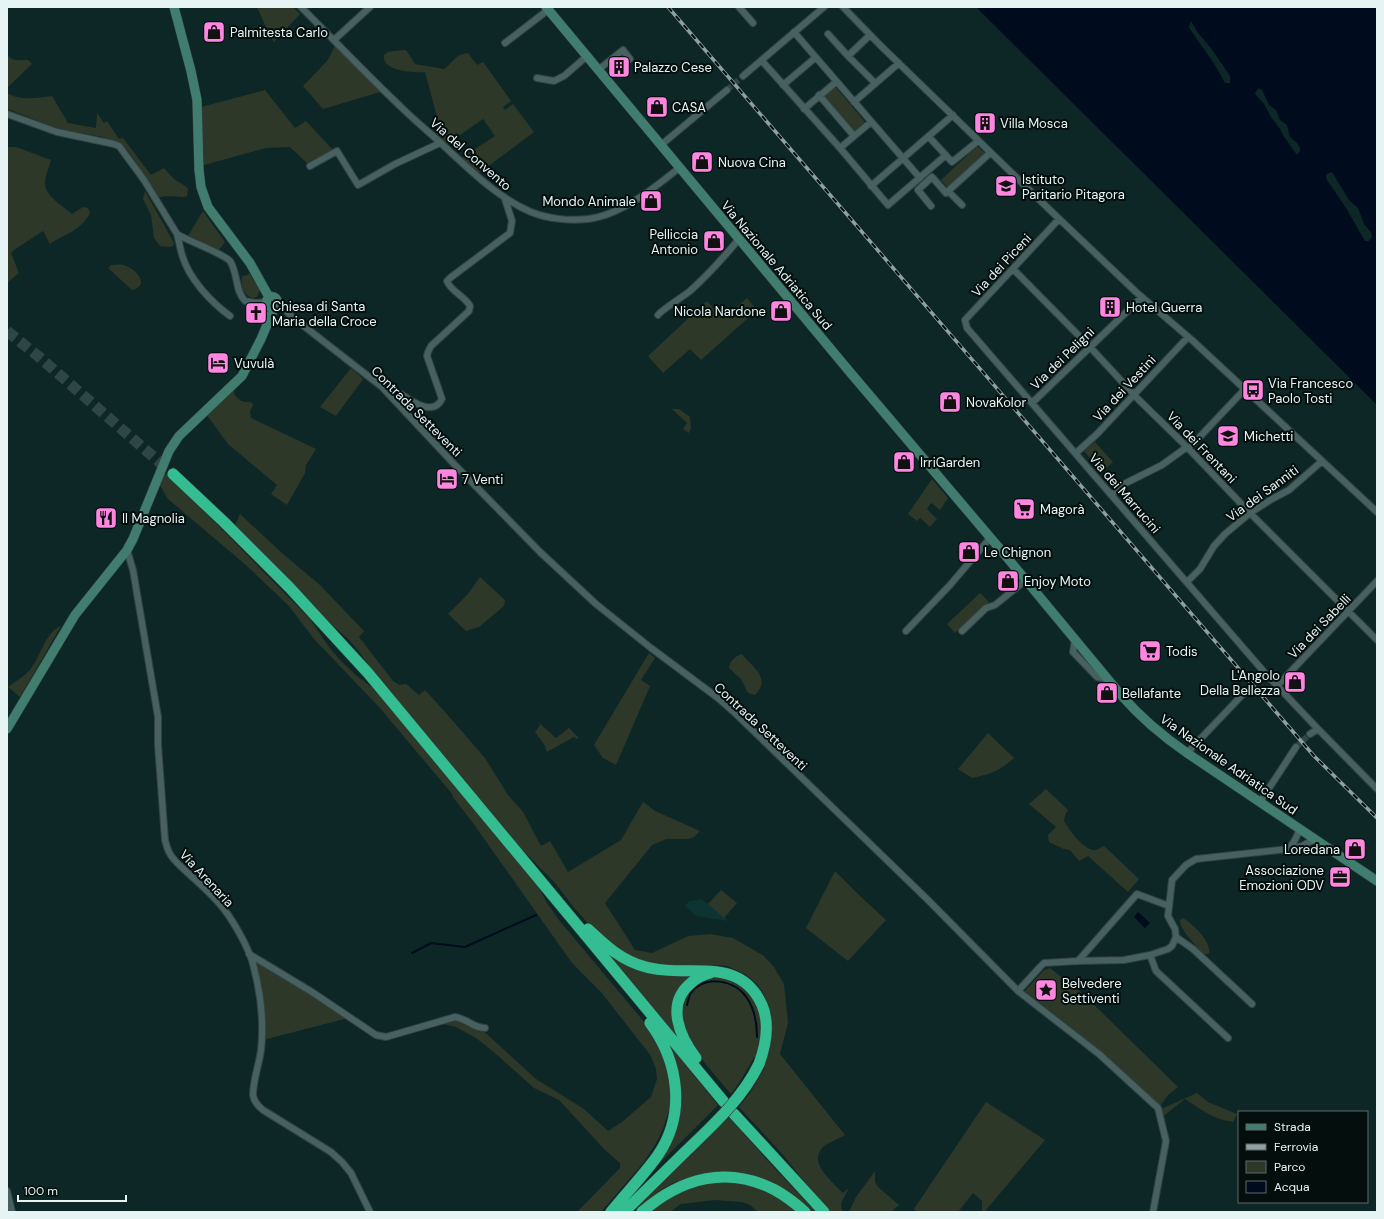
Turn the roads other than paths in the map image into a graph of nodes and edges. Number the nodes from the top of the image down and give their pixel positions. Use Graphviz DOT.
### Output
graph roads {
  1 [pos="174,7"];
  2 [pos="301,7"];
  3 [pos="370,7"];
  4 [pos="739,7"];
  5 [pos="824,7"];
  6 [pos="843,7"];
  7 [pos="547,9"];
  8 [pos="753,23"];
  9 [pos="794,32"];
  10 [pos="828,34"];
  11 [pos="870,35"];
  12 [pos="334,40"];
  13 [pos="505,43"];
  14 [pos="587,56"];
  15 [pos="848,56"];
  16 [pos="815,58"];
  17 [pos="630,59"];
  18 [pos="762,61"];
  19 [pos="899,63"];
  20 [pos="598,70"];
  21 [pos="743,76"];
  22 [pos="537,78"];
  23 [pos="836,82"];
  24 [pos="875,83"];
  25 [pos="783,85"];
  26 [pos="726,90"];
  27 [pos="819,95"];
  28 [pos="854,102"];
  29 [pos="804,109"];
  30 [pos="7,114"];
  31 [pos="953,115"];
  32 [pos="871,122"];
  33 [pos="854,136"];
  34 [pos="929,136"];
  35 [pos="978,141"];
  36 [pos="440,143"];
  37 [pos="661,145"];
  38 [pos="840,148"];
  39 [pos="990,154"];
  40 [pos="946,155"];
  41 [pos="904,158"];
  42 [pos="310,166"];
  43 [pos="679,168"];
  44 [pos="920,178"];
  45 [pos="871,186"];
  46 [pos="948,191"];
  47 [pos="505,199"];
  48 [pos="962,205"];
  49 [pos="931,206"];
  50 [pos="1059,219"];
  51 [pos="177,234"];
  52 [pos="739,238"];
  53 [pos="1013,269"];
  54 [pos="1142,296"];
  55 [pos="272,303"];
  56 [pos="658,315"];
  57 [pos="230,316"];
  58 [pos="966,328"];
  59 [pos="1188,337"];
  60 [pos="1090,347"];
  61 [pos="373,379"];
  62 [pos="1244,390"];
  63 [pos="1134,394"];
  64 [pos="1032,403"];
  65 [pos="1187,447"];
  66 [pos="1076,453"];
  67 [pos="1322,461"];
  68 [pos="173,474"];
  69 [pos="1112,494"];
  70 [pos="1377,512"];
  71 [pos="1250,513"];
  72 [pos="990,538"];
  73 [pos="127,550"];
  74 [pos="1026,580"];
  75 [pos="1377,581"];
  76 [pos="1187,582"];
  77 [pos="1349,612"];
  78 [pos="906,631"];
  79 [pos="962,631"];
  80 [pos="1377,640"];
  81 [pos="1265,673"];
  82 [pos="1260,677"];
  83 [pos="1277,686"];
  84 [pos="1245,692"];
  85 [pos="7,729"];
  86 [pos="1318,729"];
  87 [pos="1310,734"];
  88 [pos="1296,747"];
  89 [pos="1187,753"];
  90 [pos="1377,789"];
  91 [pos="1260,802"];
  92 [pos="1300,829"];
  93 [pos="1315,839"];
  94 [pos="1289,848"];
  95 [pos="1377,881"];
  96 [pos="558,902"];
  97 [pos="1169,906"];
  98 [pos="1176,937"];
  99 [pos="249,954"];
  100 [pos="1150,955"];
  101 [pos="1078,961"];
  102 [pos="614,970"];
  103 [pos="712,972"];
  104 [pos="1018,991"];
  105 [pos="1252,1004"];
  106 [pos="485,1028"];
  107 [pos="1228,1038"];
  108 [pos="734,1114"];
  109 [pos="7,1191"];
  110 [pos="12,1212"];
  111 [pos="370,1212"];
  112 [pos="611,1212"];
  113 [pos="624,1212"];
  114 [pos="642,1212"];
  115 [pos="805,1212"];
  116 [pos="824,1212"];
  117 [pos="1152,1212"];
  1 -- 55 [label="main road"];
  2 -- 12 [label="street, Via del Convento"];
  3 -- 12 [label="street"];
  4 -- 8 [label="street"];
  5 -- 9 [label="street"];
  6 -- 11 [label="street"];
  7 -- 13 [label="street"];
  7 -- 14 [label="main road, Via Nazionale Adriatica Sud"];
  9 -- 16 [label="street"];
  9 -- 18 [label="street"];
  10 -- 15 [label="street"];
  11 -- 15 [label="street"];
  11 -- 19 [label="street"];
  12 -- 36 [label="street, Via del Convento"];
  14 -- 20 [label="main road, Via Nazionale Adriatica Sud"];
  14 -- 22 [label="street"];
  15 -- 24 [label="street"];
  16 -- 23 [label="street"];
  16 -- 25 [label="street"];
  17 -- 20 [label="street"];
  18 -- 21 [label="street"];
  18 -- 25 [label="street"];
  19 -- 24 [label="street"];
  19 -- 31 [label="street"];
  20 -- 37 [label="main road, Via Nazionale Adriatica Sud"];
  23 -- 27 [label="street"];
  23 -- 28 [label="street"];
  24 -- 28 [label="street"];
  25 -- 29 [label="street"];
  26 -- 37 [label="street"];
  27 -- 29 [label="street"];
  27 -- 33 [label="street"];
  28 -- 32 [label="street"];
  29 -- 38 [label="street"];
  30 -- 51 [label="street"];
  31 -- 34 [label="street"];
  31 -- 35 [label="street"];
  32 -- 33 [label="street"];
  32 -- 41 [label="street"];
  33 -- 38 [label="street"];
  34 -- 40 [label="street"];
  34 -- 41 [label="street"];
  35 -- 39 [label="street"];
  35 -- 40 [label="street"];
  36 -- 42 [label="street"];
  36 -- 47 [label="street, Via del Convento"];
  37 -- 43 [label="main road, Via Nazionale Adriatica Sud"];
  38 -- 45 [label="street"];
  39 -- 46 [label="street"];
  39 -- 50 [label="street"];
  40 -- 44 [label="street"];
  41 -- 44 [label="street"];
  41 -- 45 [label="street"];
  43 -- 47 [label="street, Via del Convento"];
  43 -- 52 [label="main road, Via Nazionale Adriatica Sud"];
  44 -- 45 [label="street"];
  46 -- 48 [label="street"];
  46 -- 49 [label="street"];
  47 -- 61 [label="street"];
  50 -- 53 [label="street, Via dei Piceni"];
  50 -- 54 [label="street"];
  51 -- 55 [label="street"];
  51 -- 57 [label="street"];
  52 -- 56 [label="street"];
  52 -- 72 [label="main road, Via Nazionale Adriatica Sud"];
  53 -- 58 [label="street, Via dei Piceni"];
  53 -- 60 [label="street, Via dei Frentani"];
  54 -- 59 [label="street"];
  54 -- 60 [label="street, Via dei Peligni"];
  55 -- 61 [label="street, Contrada Setteventi"];
  55 -- 73 [label="main road"];
  58 -- 64 [label="street, Via dei Marrucini"];
  59 -- 62 [label="street"];
  59 -- 63 [label="street, Via dei Vestini"];
  60 -- 63 [label="street, Via dei Frentani"];
  60 -- 64 [label="street, Via dei Peligni"];
  61 -- 104 [label="street, Contrada Setteventi"];
  62 -- 65 [label="street"];
  62 -- 67 [label="street"];
  63 -- 65 [label="street, Via dei Frentani"];
  63 -- 66 [label="street, Via dei Vestini"];
  64 -- 66 [label="street, Via dei Marrucini"];
  65 -- 69 [label="street"];
  65 -- 71 [label="street, Via dei Frentani"];
  66 -- 69 [label="street, Via dei Marrucini"];
  67 -- 70 [label="street"];
  67 -- 71 [label="street, Via dei Sanniti"];
  68 -- 96 [label="highway"];
  69 -- 76 [label="street, Via dei Marrucini"];
  71 -- 76 [label="street, Via dei Sanniti"];
  71 -- 77 [label="street, Via dei Frentani"];
  72 -- 74 [label="main road, Via Nazionale Adriatica Sud"];
  72 -- 78 [label="street"];
  73 -- 85 [label="main road"];
  73 -- 99 [label="street, Via Arenaria"];
  74 -- 79 [label="street"];
  74 -- 89 [label="main road, Via Nazionale Adriatica Sud"];
  75 -- 77 [label="street, Via dei Sabelli"];
  76 -- 81 [label="street, Via dei Marrucini"];
  77 -- 80 [label="street, Via dei Frentani"];
  77 -- 83 [label="street, Via dei Sabelli"];
  81 -- 82 [label="street"];
  81 -- 83 [label="street, Via dei Marrucini"];
  83 -- 86 [label="street, Via dei Marrucini"];
  84 -- 89 [label="street"];
  86 -- 87 [label="street"];
  86 -- 90 [label="street, Via dei Marrucini"];
  88 -- 91 [label="street"];
  89 -- 91 [label="main road, Via Nazionale Adriatica Sud"];
  91 -- 92 [label="main road, Via Nazionale Adriatica Sud"];
  92 -- 93 [label="main road, Via Nazionale Adriatica Sud"];
  92 -- 94 [label="street"];
  93 -- 94 [label="street"];
  93 -- 95 [label="main road, Via Nazionale Adriatica Sud"];
  94 -- 97 [label="street"];
  96 -- 102 [label="highway"];
  96 -- 103 [label="highway"];
  97 -- 98 [label="street"];
  97 -- 101 [label="street"];
  98 -- 100 [label="street"];
  98 -- 105 [label="street"];
  99 -- 106 [label="street"];
  99 -- 111 [label="street, Via Arenaria"];
  100 -- 101 [label="street"];
  100 -- 107 [label="street"];
  101 -- 104 [label="street"];
  102 -- 103 [label="highway"];
  102 -- 112 [label="highway"];
  103 -- 113 [label="highway, bridge"];
  104 -- 117 [label="street, Contrada Setteventi"];
  108 -- 116 [label="highway"];
  109 -- 110 [label="street"];
  114 -- 115 [label="highway"];
}
